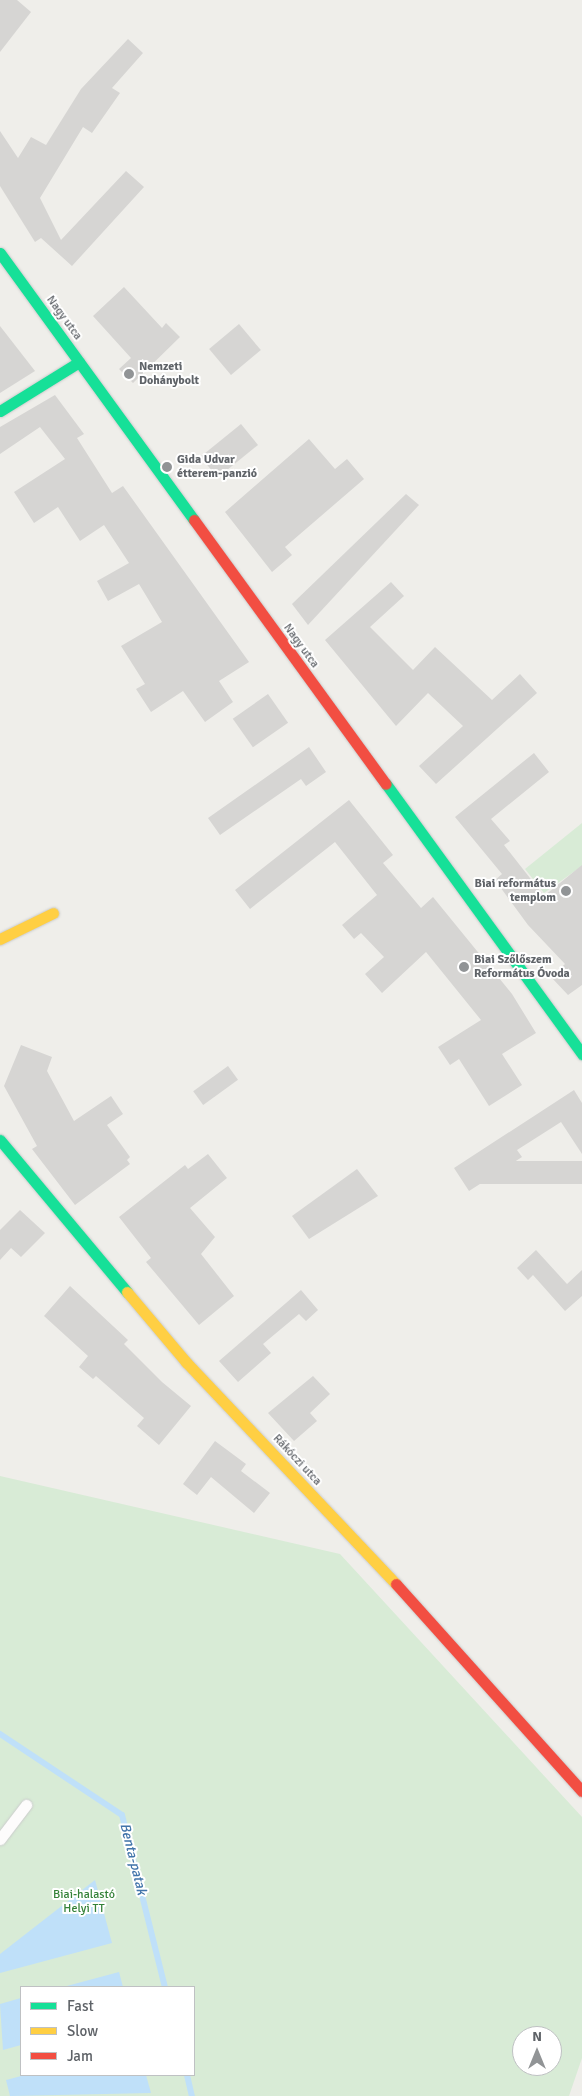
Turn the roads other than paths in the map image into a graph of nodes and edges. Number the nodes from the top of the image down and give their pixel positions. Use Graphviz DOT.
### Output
graph roads {
  1 [pos="0,253"];
  2 [pos="78,362"];
  3 [pos="0,412"];
  4 [pos="53,913"];
  5 [pos="0,939"];
  6 [pos="582,1054"];
  7 [pos="0,1140"];
  8 [pos="582,1791"];
  9 [pos="26,1805"];
  10 [pos="0,1839"];
  1 -- 2 [label="street, Nagy utca"];
  2 -- 3 [label="street"];
  2 -- 6 [label="street, Nagy utca"];
  4 -- 5 [label="street"];
  7 -- 8 [label="street, Rákóczi utca"];
  9 -- 10 [label="lane"];
}
